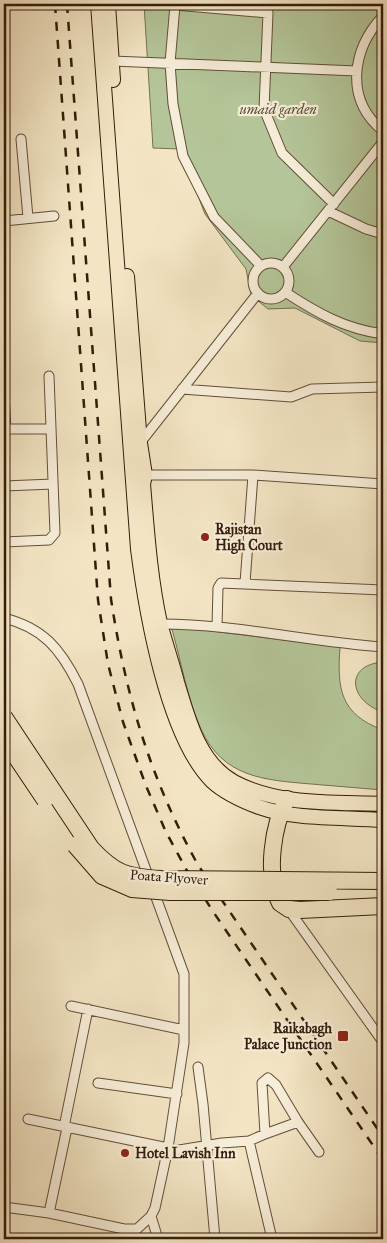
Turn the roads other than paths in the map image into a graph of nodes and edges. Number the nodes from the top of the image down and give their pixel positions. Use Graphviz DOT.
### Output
graph roads {
  1 [pos="98,4"];
  2 [pos="108,4"];
  3 [pos="383,16"];
  4 [pos="112,61"];
  5 [pos="170,63"];
  6 [pos="264,68"];
  7 [pos="357,71"];
  8 [pos="383,131"];
  9 [pos="21,139"];
  10 [pos="383,142"];
  11 [pos="334,204"];
  12 [pos="328,211"];
  13 [pos="54,216"];
  14 [pos="28,218"];
  15 [pos="4,221"];
  16 [pos="383,234"];
  17 [pos="261,266"];
  18 [pos="283,267"];
  19 [pos="285,292"];
  20 [pos="258,293"];
  21 [pos="383,334"];
  22 [pos="49,376"];
  23 [pos="383,387"];
  24 [pos="182,389"];
  25 [pos="4,395"];
  26 [pos="5,429"];
  27 [pos="50,429"];
  28 [pos="140,443"];
  29 [pos="140,475"];
  30 [pos="253,475"];
  31 [pos="53,484"];
  32 [pos="383,484"];
  33 [pos="4,486"];
  34 [pos="4,542"];
  35 [pos="245,583"];
  36 [pos="383,590"];
  37 [pos="4,618"];
  38 [pos="161,624"];
  39 [pos="217,627"];
  40 [pos="383,647"];
  41 [pos="4,717"];
  42 [pos="4,739"];
  43 [pos="383,804"];
  44 [pos="283,806"];
  45 [pos="383,820"];
  46 [pos="383,881"];
  47 [pos="383,892"];
  48 [pos="383,906"];
  49 [pos="289,909"];
  50 [pos="72,1006"];
  51 [pos="88,1009"];
  52 [pos="184,1030"];
  53 [pos="383,1042"];
  54 [pos="198,1066"];
  55 [pos="98,1084"];
  56 [pos="177,1094"];
  57 [pos="28,1119"];
  58 [pos="298,1122"];
  59 [pos="66,1128"];
  60 [pos="265,1134"];
  61 [pos="249,1141"];
  62 [pos="205,1146"];
  63 [pos="168,1150"];
  64 [pos="320,1152"];
  65 [pos="4,1207"];
  66 [pos="49,1213"];
  67 [pos="152,1216"];
  68 [pos="124,1229"];
  69 [pos="124,1239"];
  70 [pos="158,1239"];
  71 [pos="215,1239"];
  72 [pos="272,1239"];
  1 -- 29 [label="main road"];
  2 -- 4 [label="main road"];
  3 -- 7 [label="street"];
  4 -- 5 [label="street"];
  4 -- 28 [label="main road"];
  5 -- 6 [label="street"];
  5 -- 6 [label="street"];
  5 -- 17 [label="street"];
  6 -- 7 [label="street"];
  6 -- 11 [label="street"];
  7 -- 8 [label="street"];
  9 -- 14 [label="street"];
  10 -- 11 [label="street"];
  11 -- 12 [label="street"];
  12 -- 16 [label="street"];
  12 -- 18 [label="street"];
  13 -- 14 [label="street"];
  14 -- 15 [label="street"];
  17 -- 18 [label="street"];
  17 -- 20 [label="street"];
  18 -- 19 [label="street"];
  19 -- 20 [label="street"];
  19 -- 21 [label="street"];
  20 -- 24 [label="street"];
  22 -- 27 [label="street"];
  23 -- 24 [label="street"];
  24 -- 28 [label="street"];
  25 -- 26 [label="street"];
  26 -- 27 [label="street"];
  27 -- 31 [label="street"];
  28 -- 29 [label="main road"];
  29 -- 30 [label="street"];
  29 -- 38 [label="main road"];
  29 -- 44 [label="main road"];
  30 -- 32 [label="street"];
  30 -- 35 [label="street"];
  31 -- 33 [label="street"];
  31 -- 34 [label="street"];
  35 -- 36 [label="street"];
  35 -- 39 [label="street"];
  37 -- 52 [label="street"];
  38 -- 39 [label="street"];
  38 -- 44 [label="main road"];
  39 -- 40 [label="street"];
  41 -- 46 [label="highway, Poata Flyover, bridge"];
  42 -- 47 [label="highway, Poata Flyover, bridge"];
  43 -- 44 [label="main road"];
  44 -- 45 [label="main road"];
  44 -- 49 [label="highway"];
  48 -- 49 [label="highway"];
  49 -- 53 [label="street"];
  50 -- 51 [label="street"];
  51 -- 52 [label="street"];
  51 -- 59 [label="street"];
  52 -- 56 [label="street"];
  54 -- 62 [label="street"];
  55 -- 56 [label="street"];
  56 -- 63 [label="street"];
  57 -- 59 [label="street"];
  58 -- 60 [label="street"];
  58 -- 60 [label="street"];
  58 -- 64 [label="street"];
  59 -- 63 [label="street"];
  59 -- 66 [label="street"];
  60 -- 61 [label="street"];
  61 -- 62 [label="street"];
  61 -- 72 [label="street"];
  62 -- 63 [label="street"];
  62 -- 71 [label="street"];
  63 -- 67 [label="street"];
  65 -- 66 [label="street"];
  66 -- 68 [label="street"];
  67 -- 68 [label="street"];
  67 -- 70 [label="street"];
  68 -- 69 [label="street"];
}
